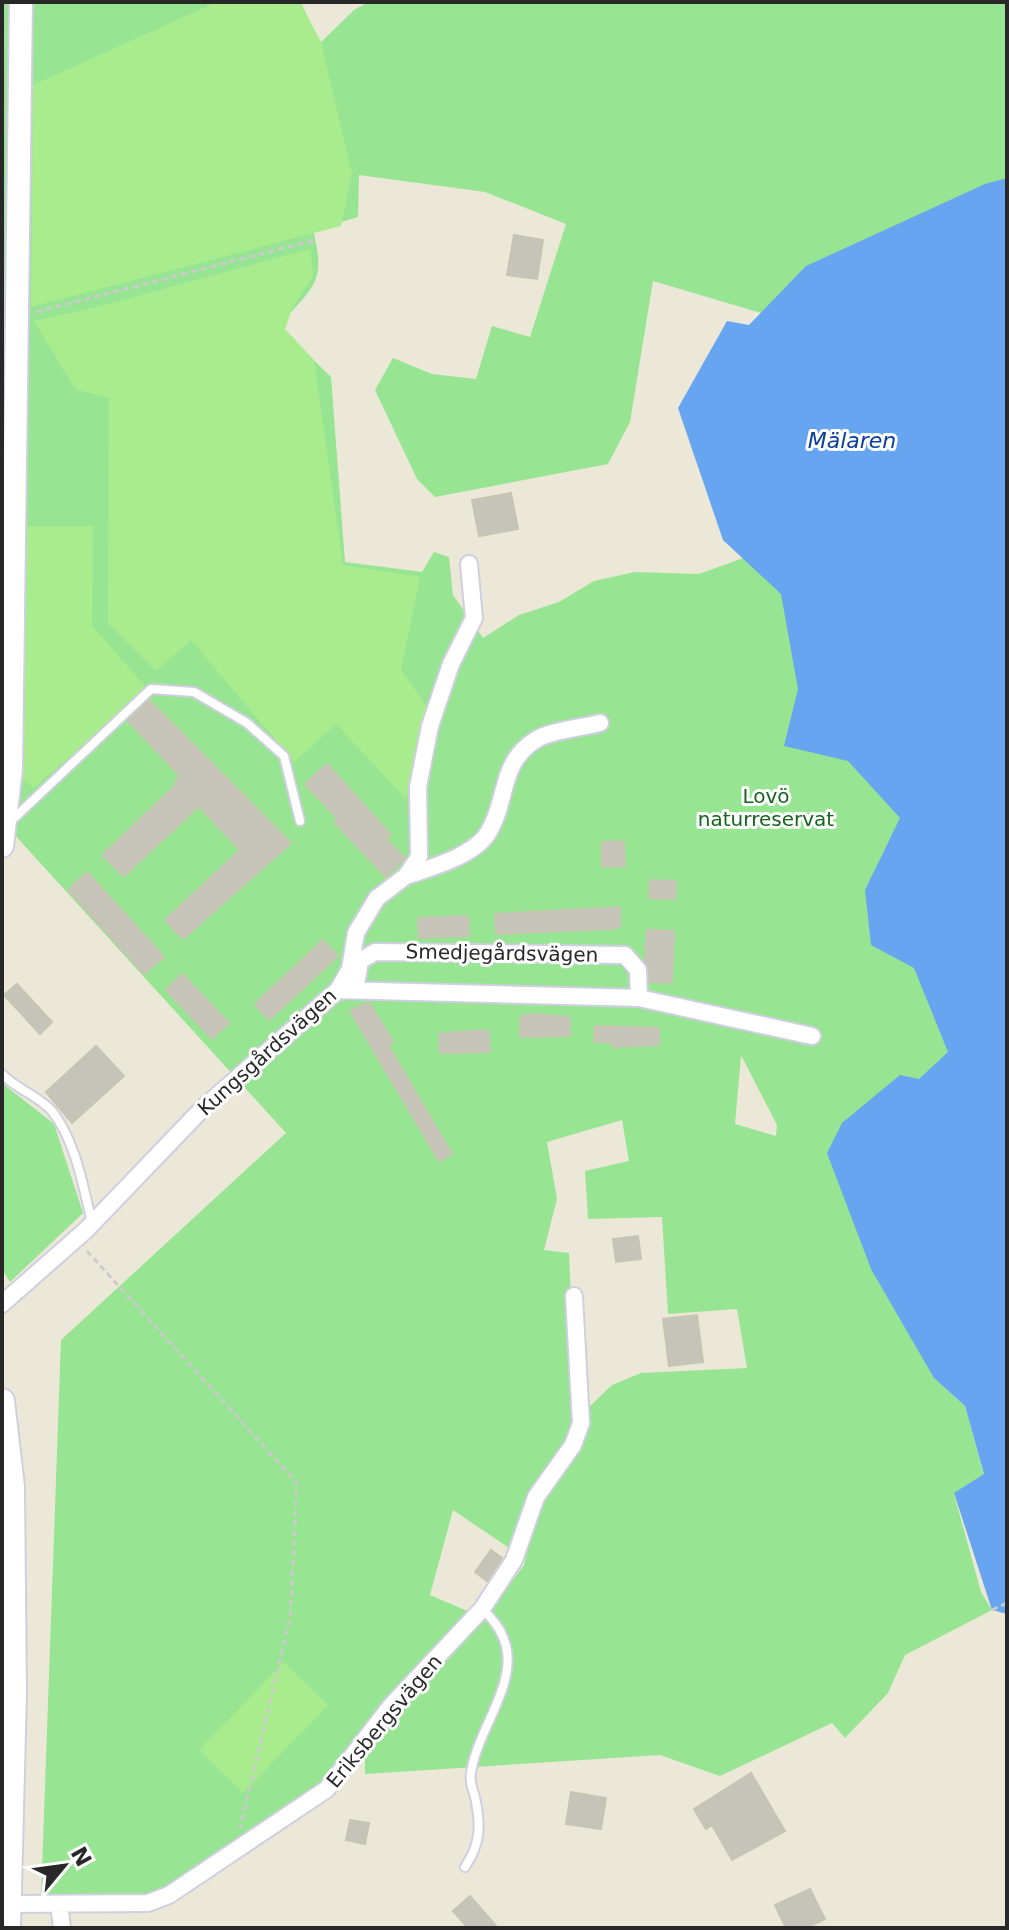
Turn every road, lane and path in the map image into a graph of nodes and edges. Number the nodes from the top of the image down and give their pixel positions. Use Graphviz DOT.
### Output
graph roads {
  1 [pos="21,2"];
  2 [pos="315,240"];
  3 [pos="19,317"];
  4 [pos="469,564"];
  5 [pos="600,723"];
  6 [pos="300,821"];
  7 [pos="4,836"];
  8 [pos="406,876"];
  9 [pos="346,990"];
  10 [pos="639,998"];
  11 [pos="812,1036"];
  12 [pos="2,1074"];
  13 [pos="92,1223"];
  14 [pos="75,1239"];
  15 [pos="574,1296"];
  16 [pos="2,1304"];
  17 [pos="2,1401"];
  18 [pos="1007,1603"];
  19 [pos="482,1609"];
  20 [pos="992,1610"];
  21 [pos="235,1852"];
  22 [pos="465,1867"];
  23 [pos="59,1904"];
  24 [pos="8,1916"];
  25 [pos="62,1928"];
  1 -- 3 [label="street"];
  2 -- 3 [label="path"];
  3 -- 7 [label="street"];
  4 -- 8 [label="street"];
  5 -- 8 [label="street"];
  6 -- 7 [label="lane"];
  8 -- 9 [label="street, Kungsgårdsvägen"];
  9 -- 10 [label="street, Smedjegårdsvägen"];
  9 -- 10 [label="street, Smedjegårdsvägen"];
  9 -- 13 [label="street, Kungsgårdsvägen"];
  10 -- 11 [label="street, Smedjegårdsvägen"];
  12 -- 13 [label="lane"];
  13 -- 14 [label="street, Kungsgårdsvägen"];
  14 -- 16 [label="street, Kungsgårdsvägen"];
  14 -- 21 [label="path"];
  15 -- 19 [label="street, Eriksbergsvägen"];
  17 -- 24 [label="main road"];
  18 -- 20 [label="path"];
  19 -- 21 [label="street, Eriksbergsvägen"];
  19 -- 22 [label="lane"];
  21 -- 23 [label="street, Eriksbergsvägen"];
  23 -- 24 [label="street, Eriksbergsvägen"];
  23 -- 25 [label="street"];
}
